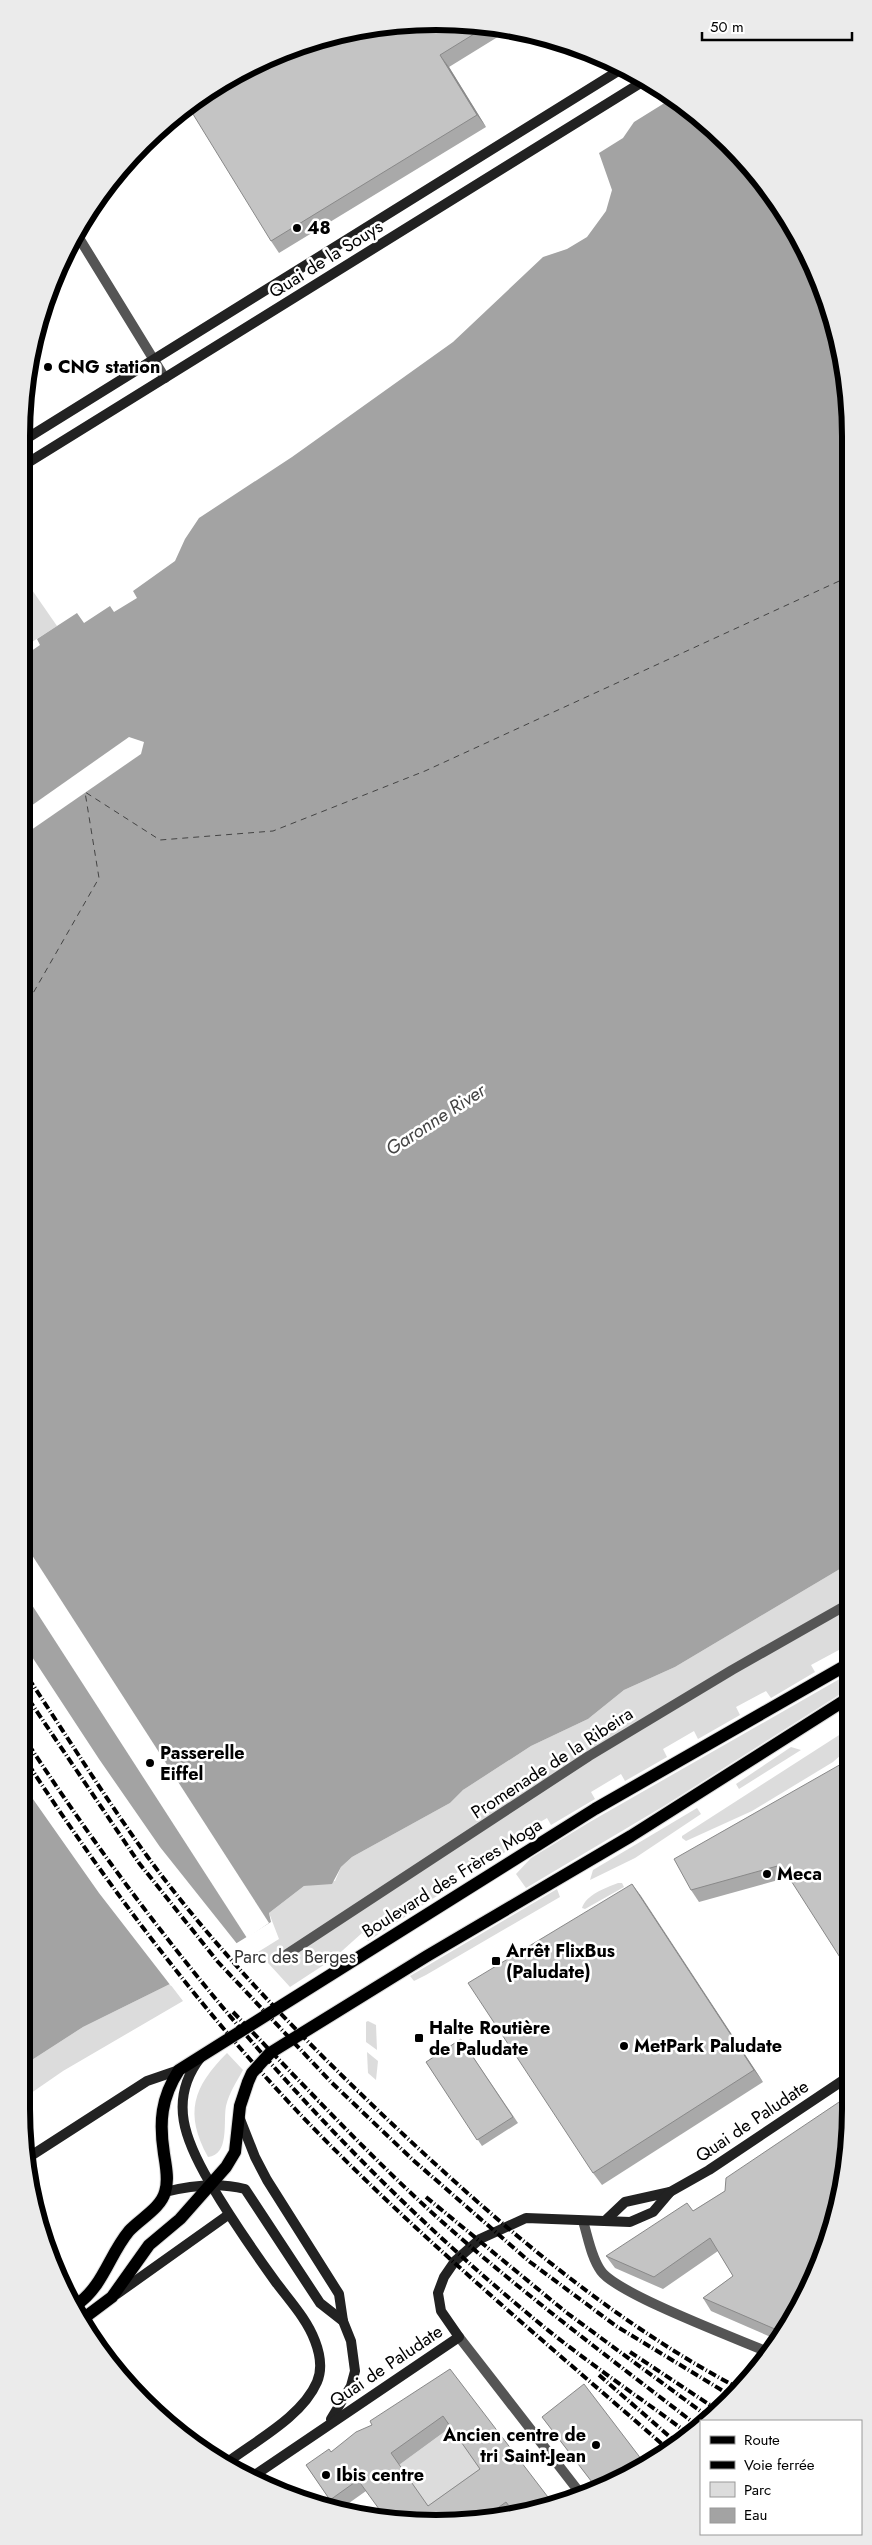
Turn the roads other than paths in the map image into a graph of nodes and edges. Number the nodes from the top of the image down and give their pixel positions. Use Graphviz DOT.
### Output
graph roads {
  1 [pos="616,72"];
  2 [pos="640,84"];
  3 [pos="80,240"];
  4 [pos="155,360"];
  5 [pos="165,378"];
  6 [pos="30,436"];
  7 [pos="30,461"];
  8 [pos="842,1608"];
  9 [pos="842,1668"];
  10 [pos="842,1703"];
  11 [pos="278,1960"];
  12 [pos="203,2054"];
  13 [pos="179,2070"];
  14 [pos="842,2080"];
  15 [pos="239,2118"];
  16 [pos="32,2153"];
  17 [pos="211,2185"];
  18 [pos="165,2192"];
  19 [pos="670,2192"];
  20 [pos="228,2215"];
  21 [pos="583,2220"];
  22 [pos="606,2220"];
  23 [pos="112,2297"];
  24 [pos="79,2302"];
  25 [pos="87,2316"];
  26 [pos="343,2321"];
  27 [pos="459,2337"];
  28 [pos="763,2350"];
  29 [pos="322,2429"];
  30 [pos="231,2460"];
  31 [pos="257,2473"];
  32 [pos="577,2489"];
  1 -- 4 [label="main road, Quai de la Souys"];
  2 -- 5 [label="main road, Quai de la Souys"];
  3 -- 4 [label="street"];
  4 -- 5 [label="street"];
  4 -- 6 [label="main road, Quai de la Souys"];
  5 -- 7 [label="main road, Quai de la Souys"];
  8 -- 11 [label="street, Promenade de la Ribeira"];
  9 -- 12 [label="main road, Boulevard des Frères Moga"];
  10 -- 15 [label="main road"];
  12 -- 13 [label="main road, Boulevard des Frères Moga"];
  12 -- 17 [label="main road, Quai de Paludate"];
  13 -- 16 [label="main road, Boulevard des Frères Moga"];
  13 -- 18 [label="main road"];
  14 -- 19 [label="main road, Quai de Paludate"];
  15 -- 17 [label="main road"];
  15 -- 26 [label="main road"];
  17 -- 18 [label="main road"];
  17 -- 20 [label="main road, Quai de Paludate"];
  17 -- 23 [label="main road"];
  17 -- 26 [label="main road"];
  18 -- 24 [label="main road"];
  19 -- 22 [label="main road, Quai de Paludate"];
  19 -- 22 [label="main road, Quai de Paludate"];
  20 -- 23 [label="main road"];
  20 -- 30 [label="main road, Quai de Paludate"];
  21 -- 22 [label="main road, Quai de Paludate"];
  21 -- 27 [label="main road, Quai de Paludate"];
  21 -- 28 [label="street"];
  23 -- 25 [label="main road"];
  26 -- 29 [label="main road"];
  27 -- 29 [label="main road, Quai de Paludate"];
  27 -- 32 [label="street"];
  29 -- 31 [label="main road, Quai de Paludate"];
}
